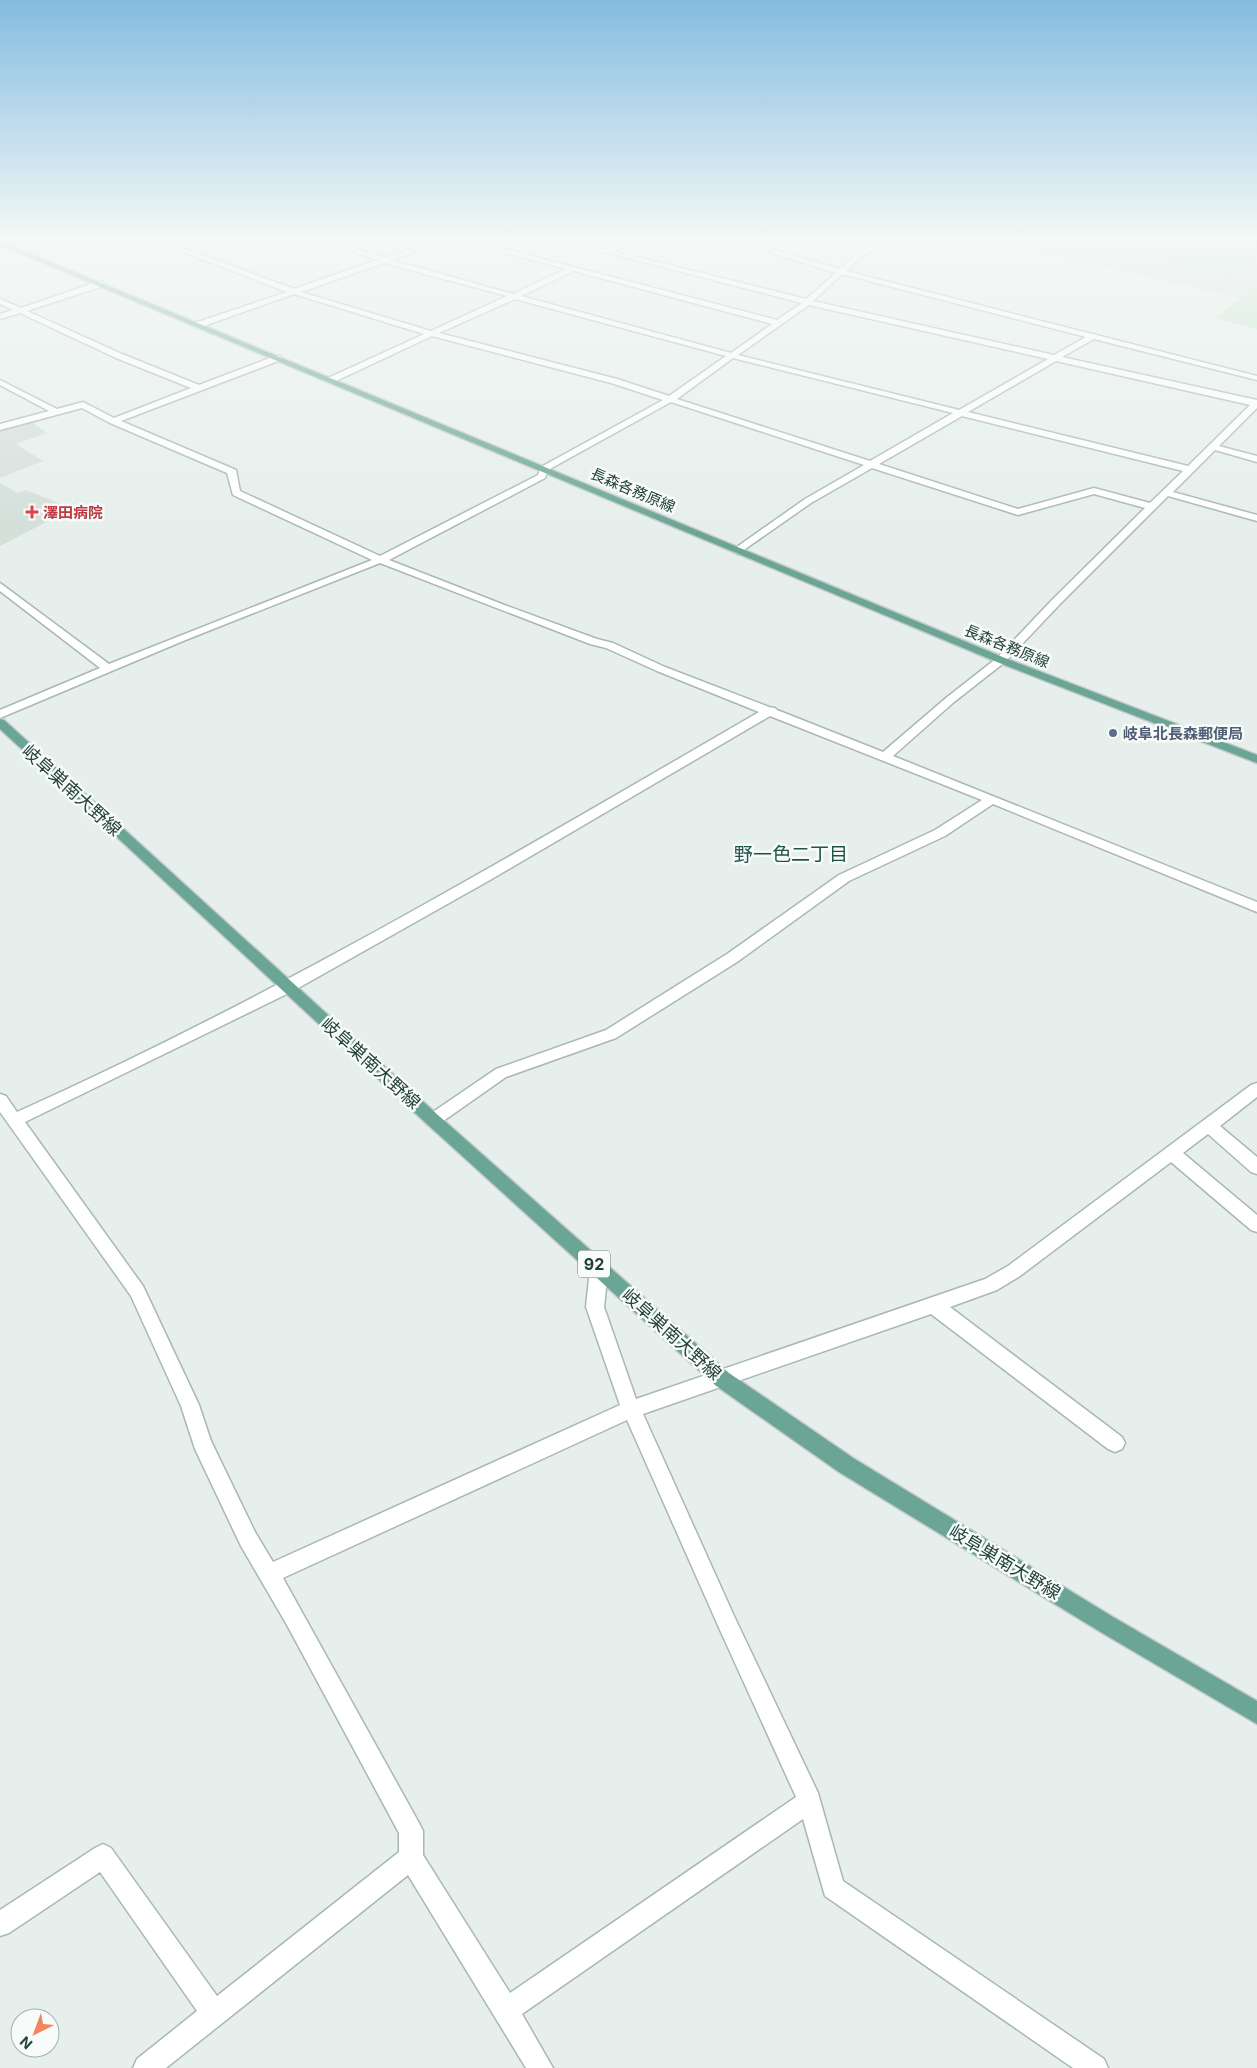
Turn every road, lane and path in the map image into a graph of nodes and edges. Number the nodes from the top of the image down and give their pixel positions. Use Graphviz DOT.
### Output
graph roads {
  1 [pos="77,337"];
  2 [pos="226,337"];
  3 [pos="426,337"];
  4 [pos="442,337"];
  5 [pos="662,337"];
  6 [pos="760,337"];
  7 [pos="959,337"];
  8 [pos="1092,337"];
  9 [pos="1095,337"];
  10 [pos="1122,337"];
  11 [pos="733,356"];
  12 [pos="278,358"];
  13 [pos="1053,358"];
  14 [pos="1257,370"];
  15 [pos="1257,378"];
  16 [pos="331,380"];
  17 [pos="0,382"];
  18 [pos="198,388"];
  19 [pos="669,400"];
  20 [pos="1256,403"];
  21 [pos="56,412"];
  22 [pos="960,412"];
  23 [pos="113,420"];
  24 [pos="0,427"];
  25 [pos="1214,447"];
  26 [pos="1257,459"];
  27 [pos="869,464"];
  28 [pos="544,469"];
  29 [pos="1191,470"];
  30 [pos="1167,493"];
  31 [pos="1152,508"];
  32 [pos="1257,518"];
  33 [pos="738,551"];
  34 [pos="380,560"];
  35 [pos="0,586"];
  36 [pos="1001,660"];
  37 [pos="108,670"];
  38 [pos="771,710"];
  39 [pos="0,714"];
  40 [pos="0,723"];
  41 [pos="886,757"];
  42 [pos="1257,759"];
  43 [pos="992,799"];
  44 [pos="1257,907"];
  45 [pos="288,987"];
  46 [pos="1257,1089"];
  47 [pos="0,1100"];
  48 [pos="15,1120"];
  49 [pos="433,1120"];
  50 [pos="1209,1126"];
  51 [pos="1171,1153"];
  52 [pos="1257,1167"];
  53 [pos="1257,1225"];
  54 [pos="599,1269"];
  55 [pos="933,1304"];
  56 [pos="722,1379"];
  57 [pos="631,1409"];
  58 [pos="1115,1443"];
  59 [pos="269,1574"];
  60 [pos="1257,1713"];
  61 [pos="810,1801"];
  62 [pos="411,1858"];
  63 [pos="0,1924"];
  64 [pos="506,2010"];
  65 [pos="214,2014"];
  66 [pos="146,2068"];
  67 [pos="540,2068"];
  68 [pos="1095,2068"];
  1 -- 18 [label="street"];
  2 -- 12 [label="main road, 長森各務原線"];
  3 -- 16 [label="street"];
  4 -- 19 [label="street"];
  5 -- 11 [label="street"];
  6 -- 11 [label="street"];
  7 -- 13 [label="street"];
  8 -- 13 [label="street"];
  9 -- 15 [label="street"];
  10 -- 14 [label="street"];
  11 -- 19 [label="street"];
  11 -- 22 [label="street"];
  12 -- 16 [label="main road, 長森各務原線"];
  12 -- 18 [label="street"];
  13 -- 20 [label="street"];
  13 -- 22 [label="street"];
  16 -- 28 [label="main road, 長森各務原線"];
  17 -- 21 [label="street"];
  18 -- 23 [label="street"];
  19 -- 27 [label="street"];
  19 -- 28 [label="street"];
  20 -- 25 [label="street"];
  21 -- 23 [label="street"];
  21 -- 24 [label="street"];
  22 -- 27 [label="street"];
  22 -- 29 [label="street"];
  23 -- 34 [label="street"];
  25 -- 26 [label="street"];
  25 -- 29 [label="street"];
  27 -- 31 [label="street"];
  27 -- 33 [label="street"];
  28 -- 33 [label="main road, 長森各務原線"];
  28 -- 34 [label="street"];
  29 -- 30 [label="street"];
  30 -- 31 [label="street"];
  30 -- 32 [label="street"];
  31 -- 36 [label="street"];
  33 -- 36 [label="main road, 長森各務原線"];
  34 -- 37 [label="street"];
  34 -- 38 [label="street"];
  35 -- 37 [label="street"];
  36 -- 41 [label="street"];
  36 -- 42 [label="main road, 長森各務原線"];
  37 -- 39 [label="street"];
  38 -- 41 [label="street"];
  38 -- 45 [label="street"];
  40 -- 45 [label="main road, 岐阜巣南大野線 / 92"];
  41 -- 43 [label="street"];
  43 -- 44 [label="street"];
  43 -- 49 [label="street"];
  45 -- 48 [label="street"];
  45 -- 49 [label="main road, 岐阜巣南大野線 / 92"];
  46 -- 50 [label="street"];
  47 -- 48 [label="street"];
  48 -- 59 [label="street"];
  49 -- 54 [label="main road, 岐阜巣南大野線 / 92"];
  50 -- 51 [label="street"];
  50 -- 52 [label="street"];
  51 -- 53 [label="street"];
  51 -- 55 [label="street"];
  54 -- 56 [label="main road, 岐阜巣南大野線 / 92"];
  54 -- 57 [label="street"];
  55 -- 56 [label="street"];
  55 -- 58 [label="street"];
  56 -- 57 [label="street"];
  56 -- 60 [label="main road, 岐阜巣南大野線 / 92"];
  57 -- 59 [label="street"];
  57 -- 61 [label="street"];
  59 -- 62 [label="street"];
  61 -- 64 [label="street"];
  61 -- 68 [label="street"];
  62 -- 64 [label="street"];
  62 -- 65 [label="street"];
  63 -- 65 [label="street"];
  64 -- 67 [label="street"];
  65 -- 66 [label="street"];
}
